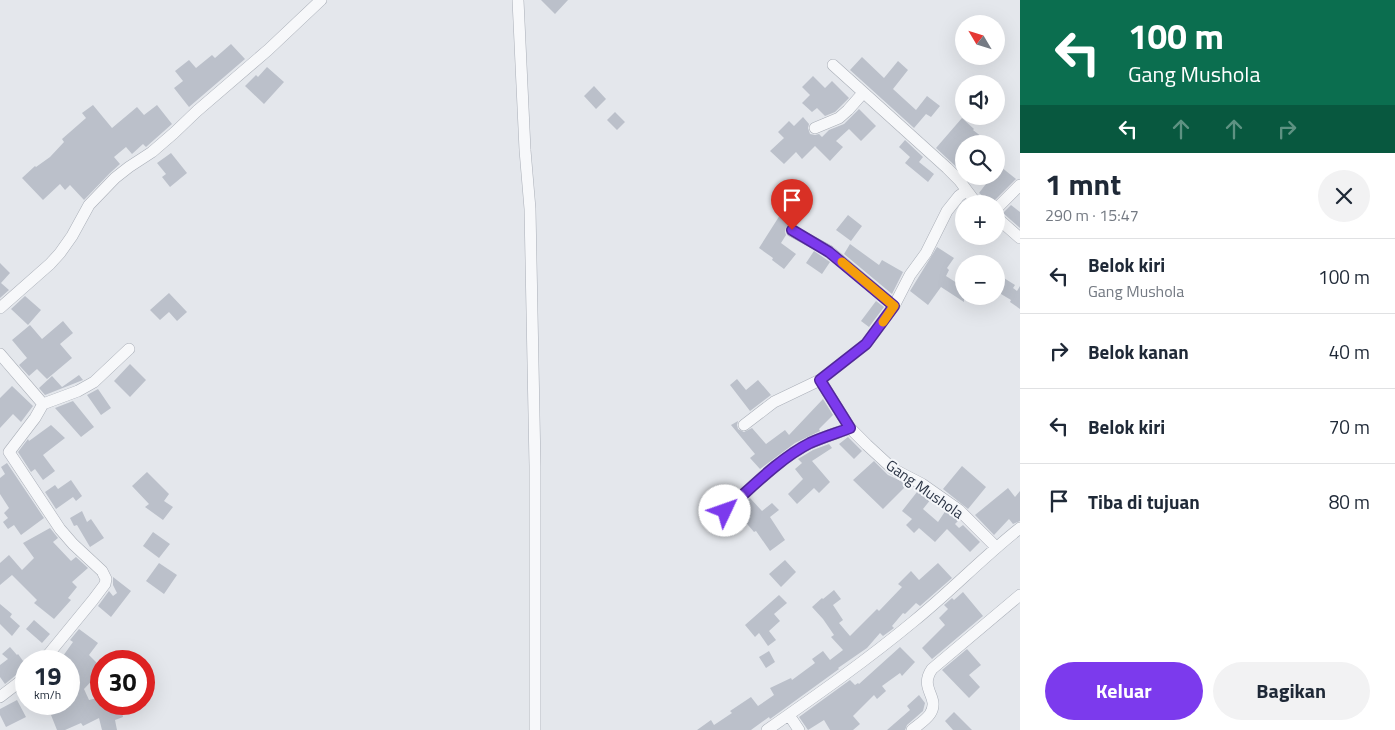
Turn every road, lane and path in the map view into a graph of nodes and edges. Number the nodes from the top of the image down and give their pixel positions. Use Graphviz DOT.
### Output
graph roads {
  1 [pos="320,0"];
  2 [pos="518,0"];
  3 [pos="833,65"];
  4 [pos="863,93"];
  5 [pos="815,128"];
  6 [pos="1020,185"];
  7 [pos="966,191"];
  8 [pos="970,195"];
  9 [pos="1005,200"];
  10 [pos="1005,225"];
  11 [pos="792,230"];
  12 [pos="1020,238"];
  13 [pos="894,306"];
  14 [pos="0,308"];
  15 [pos="129,349"];
  16 [pos="0,354"];
  17 [pos="820,380"];
  18 [pos="43,404"];
  19 [pos="744,426"];
  20 [pos="850,428"];
  21 [pos="5,456"];
  22 [pos="725,511"];
  23 [pos="1020,528"];
  24 [pos="996,547"];
  25 [pos="1020,595"];
  26 [pos="52,650"];
  27 [pos="15,685"];
  28 [pos="0,697"];
  29 [pos="789,715"];
  30 [pos="535,730"];
  31 [pos="767,730"];
  32 [pos="799,730"];
  33 [pos="912,730"];
  1 -- 14 [label="street"];
  2 -- 30 [label="street"];
  3 -- 4 [label="street"];
  4 -- 5 [label="street"];
  4 -- 7 [label="street"];
  6 -- 9 [label="street"];
  7 -- 8 [label="street"];
  7 -- 13 [label="street"];
  10 -- 12 [label="street"];
  11 -- 13 [label="street"];
  13 -- 17 [label="street"];
  15 -- 18 [label="street"];
  16 -- 18 [label="street"];
  17 -- 19 [label="street"];
  17 -- 20 [label="street, Gang Mushola"];
  18 -- 21 [label="street"];
  20 -- 22 [label="street"];
  20 -- 24 [label="street, Gang Mushola"];
  21 -- 26 [label="street"];
  23 -- 24 [label="street"];
  24 -- 29 [label="street"];
  25 -- 33 [label="street"];
  27 -- 28 [label="street"];
  29 -- 31 [label="street"];
  29 -- 32 [label="street"];
}
